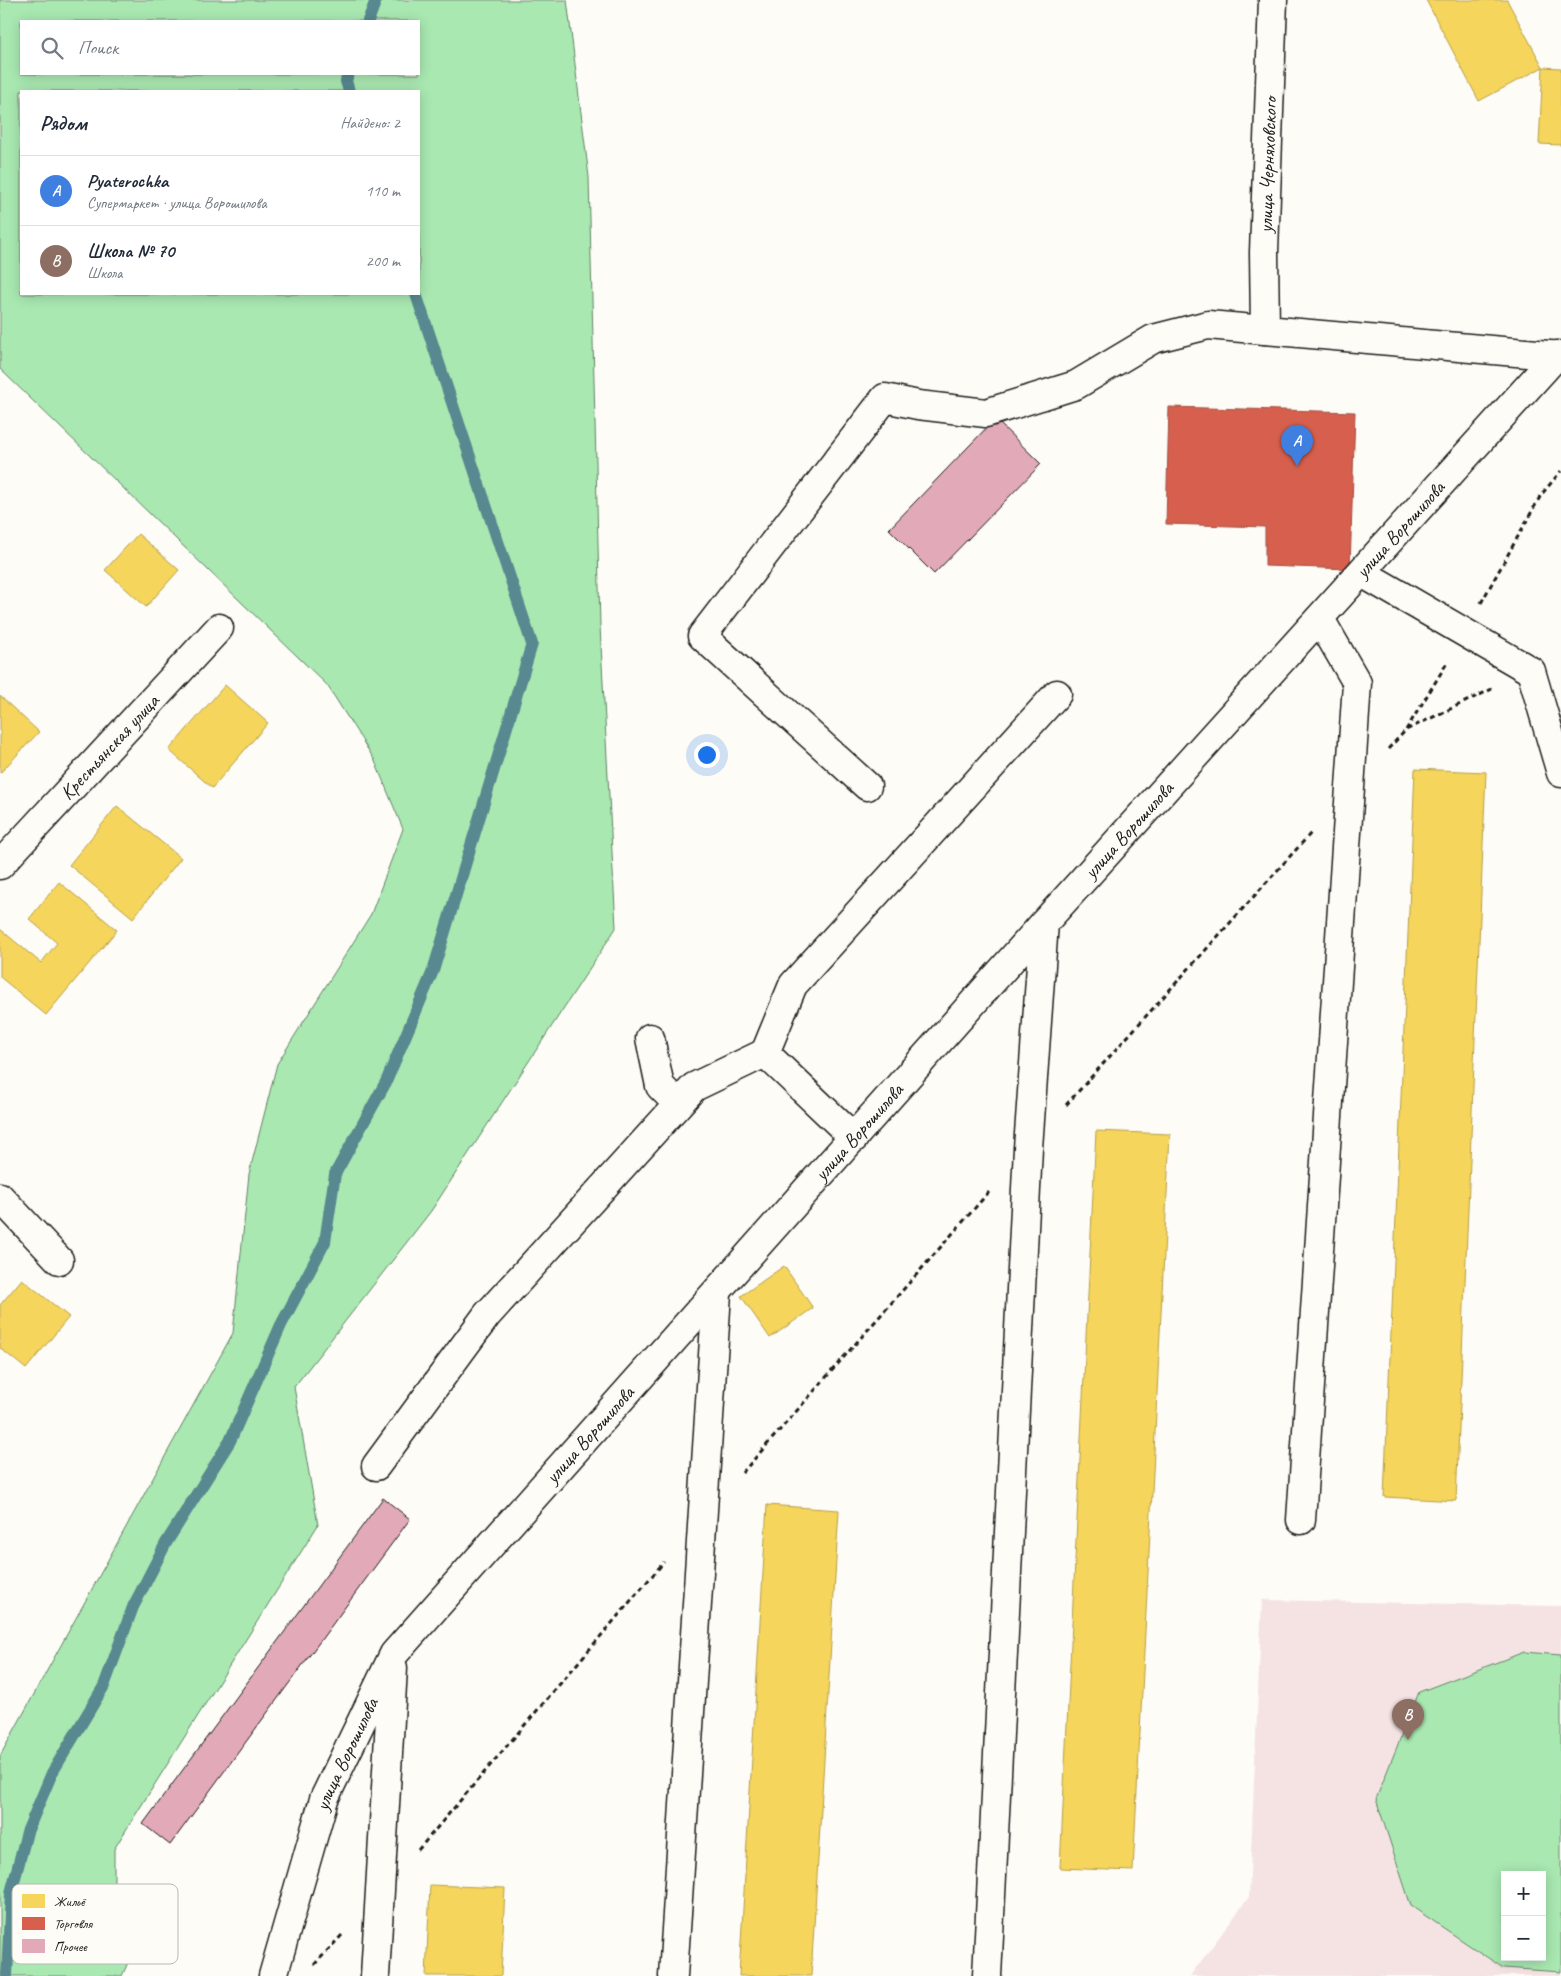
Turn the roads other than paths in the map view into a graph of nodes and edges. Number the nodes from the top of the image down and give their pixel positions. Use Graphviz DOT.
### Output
graph roads {
  1 [pos="1273,0"];
  2 [pos="1265,330"];
  3 [pos="1559,355"];
  4 [pos="1362,573"];
  5 [pos="1320,619"];
  6 [pos="219,628"];
  7 [pos="1057,694"];
  8 [pos="1561,773"];
  9 [pos="867,786"];
  10 [pos="0,866"];
  11 [pos="1044,923"];
  12 [pos="650,1038"];
  13 [pos="765,1052"];
  14 [pos="678,1104"];
  15 [pos="854,1138"];
  16 [pos="0,1197"];
  17 [pos="59,1260"];
  18 [pos="717,1293"];
  19 [pos="376,1466"];
  20 [pos="1301,1520"];
  21 [pos="394,1654"];
  22 [pos="273,1976"];
  23 [pos="375,1976"];
  24 [pos="673,1976"];
  25 [pos="987,1976"];
  1 -- 2 [label="street, улица Черняховского"];
  2 -- 3 [label="street, улица Ворошилова"];
  2 -- 9 [label="street, улица Ворошилова"];
  3 -- 4 [label="street, улица Ворошилова"];
  4 -- 5 [label="street, улица Ворошилова"];
  4 -- 8 [label="street"];
  5 -- 11 [label="street, улица Ворошилова"];
  5 -- 20 [label="street"];
  6 -- 10 [label="street, Крестьянская улица"];
  7 -- 13 [label="street"];
  11 -- 15 [label="street, улица Ворошилова"];
  11 -- 25 [label="street"];
  12 -- 14 [label="street"];
  13 -- 14 [label="street"];
  13 -- 15 [label="street"];
  14 -- 19 [label="street"];
  15 -- 18 [label="street, улица Ворошилова"];
  16 -- 17 [label="street"];
  18 -- 21 [label="street, улица Ворошилова"];
  18 -- 24 [label="street"];
  21 -- 22 [label="street, улица Ворошилова"];
  21 -- 23 [label="street"];
}
